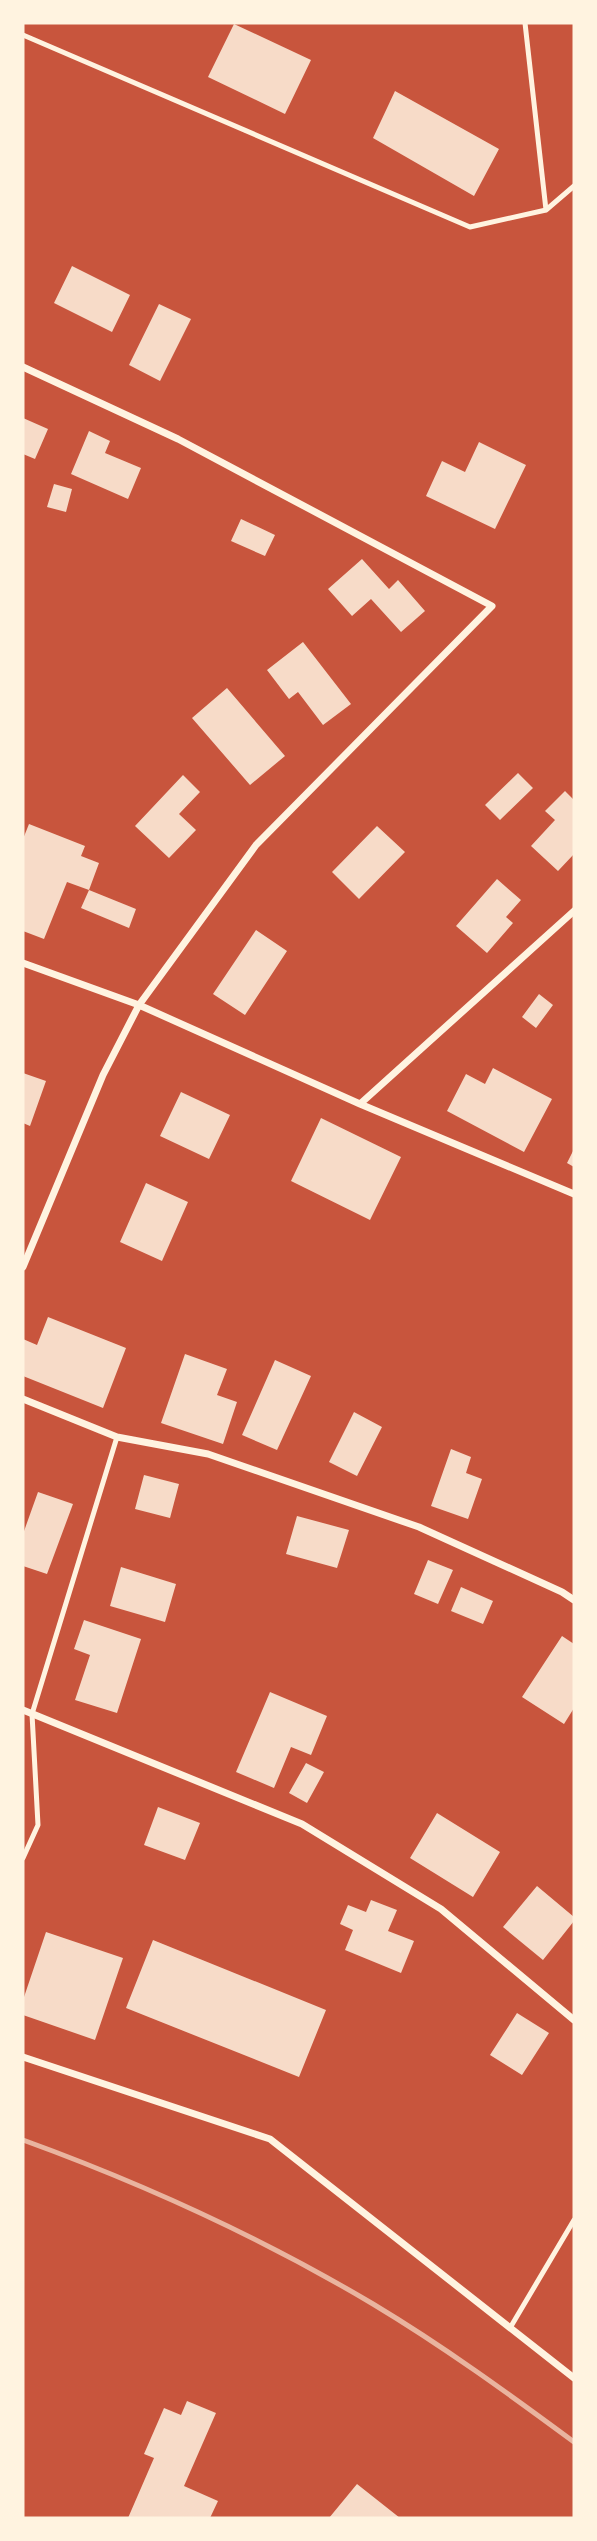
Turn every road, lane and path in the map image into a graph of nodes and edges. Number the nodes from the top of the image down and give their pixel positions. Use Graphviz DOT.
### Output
graph roads {
  1 [pos="525,23"];
  2 [pos="23,35"];
  3 [pos="574,186"];
  4 [pos="546,210"];
  5 [pos="23,367"];
  6 [pos="574,911"];
  7 [pos="23,963"];
  8 [pos="139,1005"];
  9 [pos="360,1104"];
  10 [pos="574,1194"];
  11 [pos="23,1267"];
  12 [pos="23,1399"];
  13 [pos="117,1437"];
  14 [pos="574,1600"];
  15 [pos="23,1710"];
  16 [pos="32,1714"];
  17 [pos="23,1858"];
  18 [pos="574,2020"];
  19 [pos="23,2057"];
  20 [pos="574,2220"];
  21 [pos="510,2328"];
  22 [pos="574,2378"];
  1 -- 4 [label="lane"];
  2 -- 4 [label="lane"];
  3 -- 4 [label="lane"];
  5 -- 8 [label="street"];
  6 -- 9 [label="street"];
  7 -- 8 [label="street"];
  8 -- 9 [label="street"];
  8 -- 11 [label="street"];
  9 -- 10 [label="street"];
  12 -- 13 [label="street"];
  13 -- 14 [label="street"];
  13 -- 16 [label="lane"];
  15 -- 16 [label="street"];
  16 -- 17 [label="lane"];
  16 -- 18 [label="street"];
  19 -- 21 [label="street"];
  20 -- 21 [label="lane"];
  21 -- 22 [label="street"];
}
